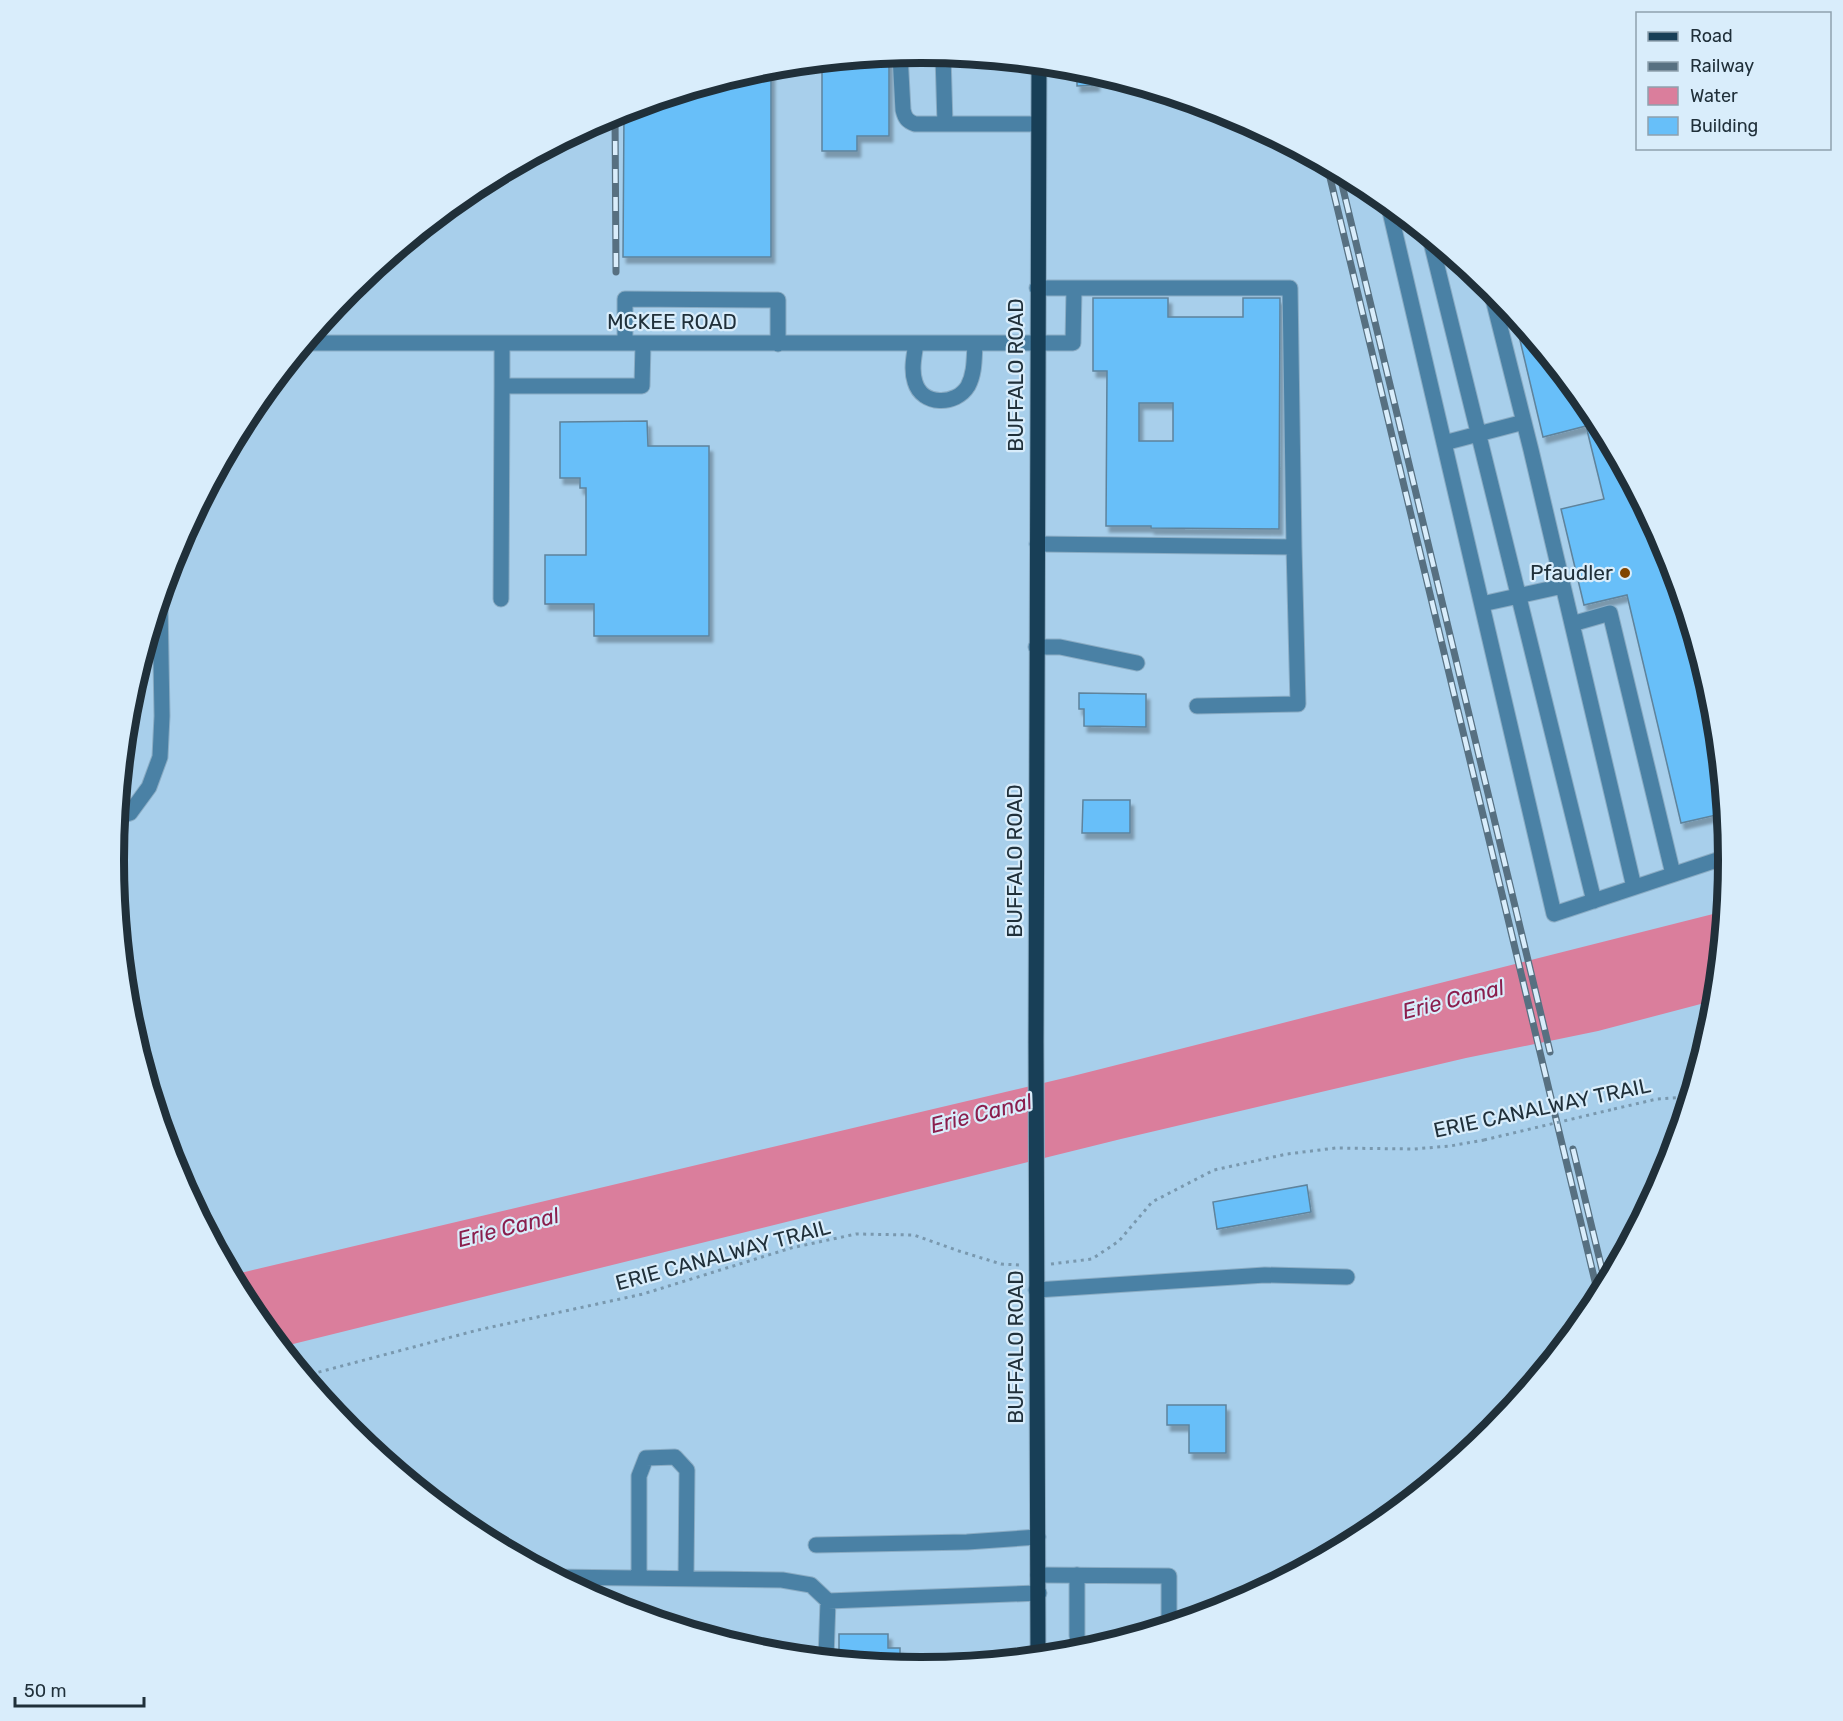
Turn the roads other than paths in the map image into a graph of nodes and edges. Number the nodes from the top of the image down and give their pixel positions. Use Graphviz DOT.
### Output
graph roads {
  1 [pos="901,64"];
  2 [pos="943,64"];
  3 [pos="1039,72"];
  4 [pos="945,124"];
  5 [pos="1038,124"];
  6 [pos="1391,216"];
  7 [pos="1433,249"];
  8 [pos="1037,288"];
  9 [pos="1074,289"];
  10 [pos="1495,308"];
  11 [pos="315,343"];
  12 [pos="502,343"];
  13 [pos="625,343"];
  14 [pos="643,343"];
  15 [pos="778,344"];
  16 [pos="916,344"];
  17 [pos="975,344"];
  18 [pos="1037,344"];
  19 [pos="502,386"];
  20 [pos="1524,422"];
  21 [pos="1479,434"];
  22 [pos="1444,443"];
  23 [pos="1037,544"];
  24 [pos="1294,547"];
  25 [pos="1563,586"];
  26 [pos="1519,595"];
  27 [pos="501,599"];
  28 [pos="1482,604"];
  29 [pos="160,623"];
  30 [pos="1572,624"];
  31 [pos="1036,647"];
  32 [pos="1137,663"];
  33 [pos="1197,706"];
  34 [pos="126,814"];
  35 [pos="1719,859"];
  36 [pos="1673,874"];
  37 [pos="1634,887"];
  38 [pos="1594,901"];
  39 [pos="1347,1277"];
  40 [pos="1036,1290"];
  41 [pos="1038,1537"];
  42 [pos="816,1545"];
  43 [pos="1038,1575"];
  44 [pos="1077,1575"];
  45 [pos="572,1577"];
  46 [pos="639,1578"];
  47 [pos="686,1578"];
  48 [pos="1039,1593"];
  49 [pos="828,1601"];
  50 [pos="1169,1619"];
  51 [pos="1077,1636"];
  52 [pos="1038,1649"];
  53 [pos="826,1652"];
  1 -- 4 [label="street"];
  2 -- 4 [label="street"];
  3 -- 5 [label="main road, BUFFALO ROAD"];
  4 -- 5 [label="street"];
  5 -- 8 [label="main road, BUFFALO ROAD"];
  6 -- 22 [label="street"];
  7 -- 21 [label="street"];
  8 -- 9 [label="street"];
  8 -- 18 [label="main road, BUFFALO ROAD"];
  9 -- 18 [label="street, MCKEE ROAD"];
  9 -- 24 [label="street"];
  10 -- 20 [label="street"];
  11 -- 12 [label="street, MCKEE ROAD"];
  12 -- 13 [label="street, MCKEE ROAD"];
  12 -- 19 [label="street"];
  13 -- 14 [label="street, MCKEE ROAD"];
  13 -- 15 [label="street"];
  14 -- 15 [label="street, MCKEE ROAD"];
  14 -- 19 [label="street"];
  15 -- 16 [label="street, MCKEE ROAD"];
  16 -- 17 [label="street, MCKEE ROAD"];
  16 -- 17 [label="street"];
  17 -- 18 [label="street, MCKEE ROAD"];
  18 -- 23 [label="main road, BUFFALO ROAD"];
  19 -- 27 [label="street"];
  20 -- 21 [label="street"];
  20 -- 25 [label="street"];
  21 -- 22 [label="street"];
  21 -- 26 [label="street"];
  22 -- 28 [label="street"];
  23 -- 24 [label="street"];
  23 -- 31 [label="main road, BUFFALO ROAD"];
  24 -- 33 [label="street"];
  25 -- 26 [label="street"];
  25 -- 30 [label="street"];
  26 -- 28 [label="street"];
  26 -- 38 [label="street"];
  28 -- 38 [label="street"];
  29 -- 34 [label="street"];
  30 -- 36 [label="street"];
  30 -- 37 [label="street"];
  31 -- 32 [label="street"];
  31 -- 40 [label="main road, BUFFALO ROAD"];
  35 -- 36 [label="street"];
  36 -- 37 [label="street"];
  37 -- 38 [label="street"];
  39 -- 40 [label="street"];
  40 -- 41 [label="main road, BUFFALO ROAD"];
  41 -- 42 [label="street"];
  41 -- 43 [label="main road, BUFFALO ROAD"];
  43 -- 44 [label="street"];
  43 -- 48 [label="main road, BUFFALO ROAD"];
  44 -- 50 [label="street"];
  44 -- 51 [label="street"];
  45 -- 46 [label="street"];
  46 -- 47 [label="street"];
  46 -- 47 [label="street"];
  47 -- 49 [label="street"];
  48 -- 49 [label="street"];
  48 -- 52 [label="main road, BUFFALO ROAD"];
  49 -- 53 [label="street"];
}
